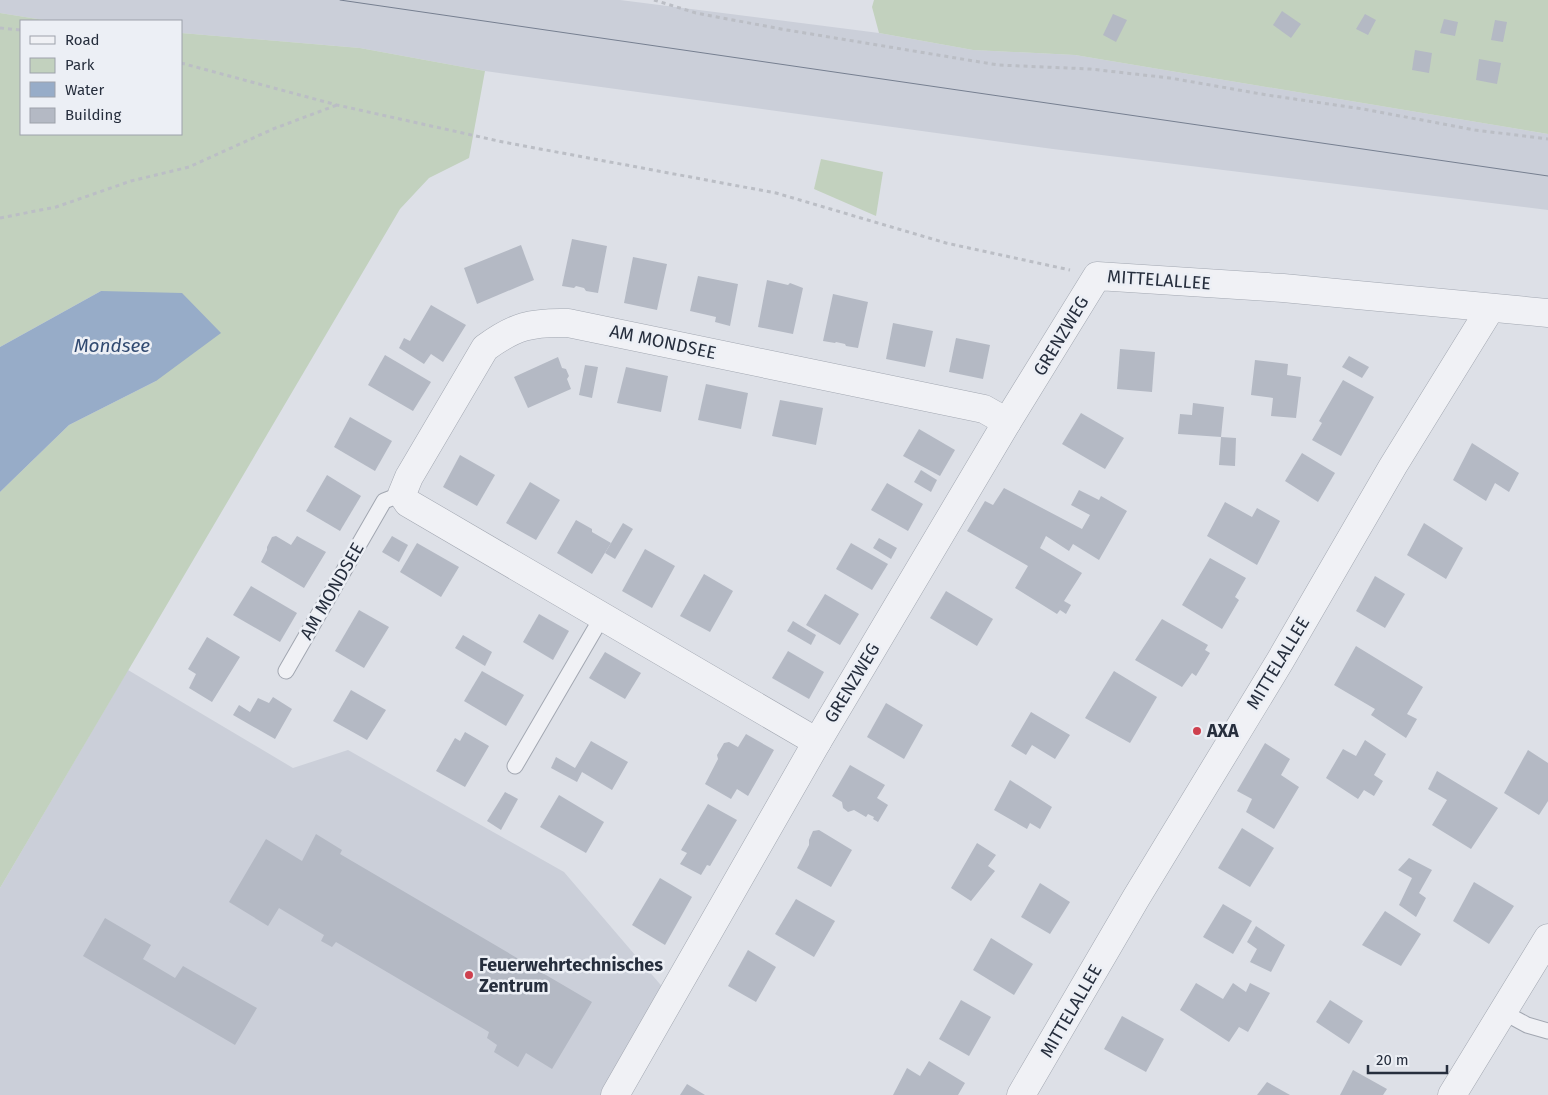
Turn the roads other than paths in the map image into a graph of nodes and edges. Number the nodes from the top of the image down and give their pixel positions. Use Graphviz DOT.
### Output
graph roads {
  1 [pos="1098,276"];
  2 [pos="1490,309"];
  3 [pos="1548,313"];
  4 [pos="1007,422"];
  5 [pos="402,494"];
  6 [pos="602,617"];
  7 [pos="286,671"];
  8 [pos="817,742"];
  9 [pos="515,766"];
  10 [pos="1548,938"];
  11 [pos="1503,1012"];
  12 [pos="1548,1030"];
  13 [pos="615,1095"];
  14 [pos="1021,1095"];
  15 [pos="1452,1095"];
  1 -- 2 [label="street, MITTELALLEE"];
  1 -- 4 [label="street, GRENZWEG"];
  2 -- 3 [label="street, MITTELALLEE"];
  2 -- 14 [label="street, MITTELALLEE"];
  4 -- 5 [label="street, AM MONDSEE"];
  4 -- 8 [label="street, GRENZWEG"];
  5 -- 6 [label="street"];
  5 -- 7 [label="lane, AM MONDSEE"];
  6 -- 8 [label="street"];
  6 -- 9 [label="lane"];
  8 -- 13 [label="street, GRENZWEG"];
  10 -- 11 [label="street"];
  11 -- 12 [label="lane"];
  11 -- 15 [label="street"];
}
